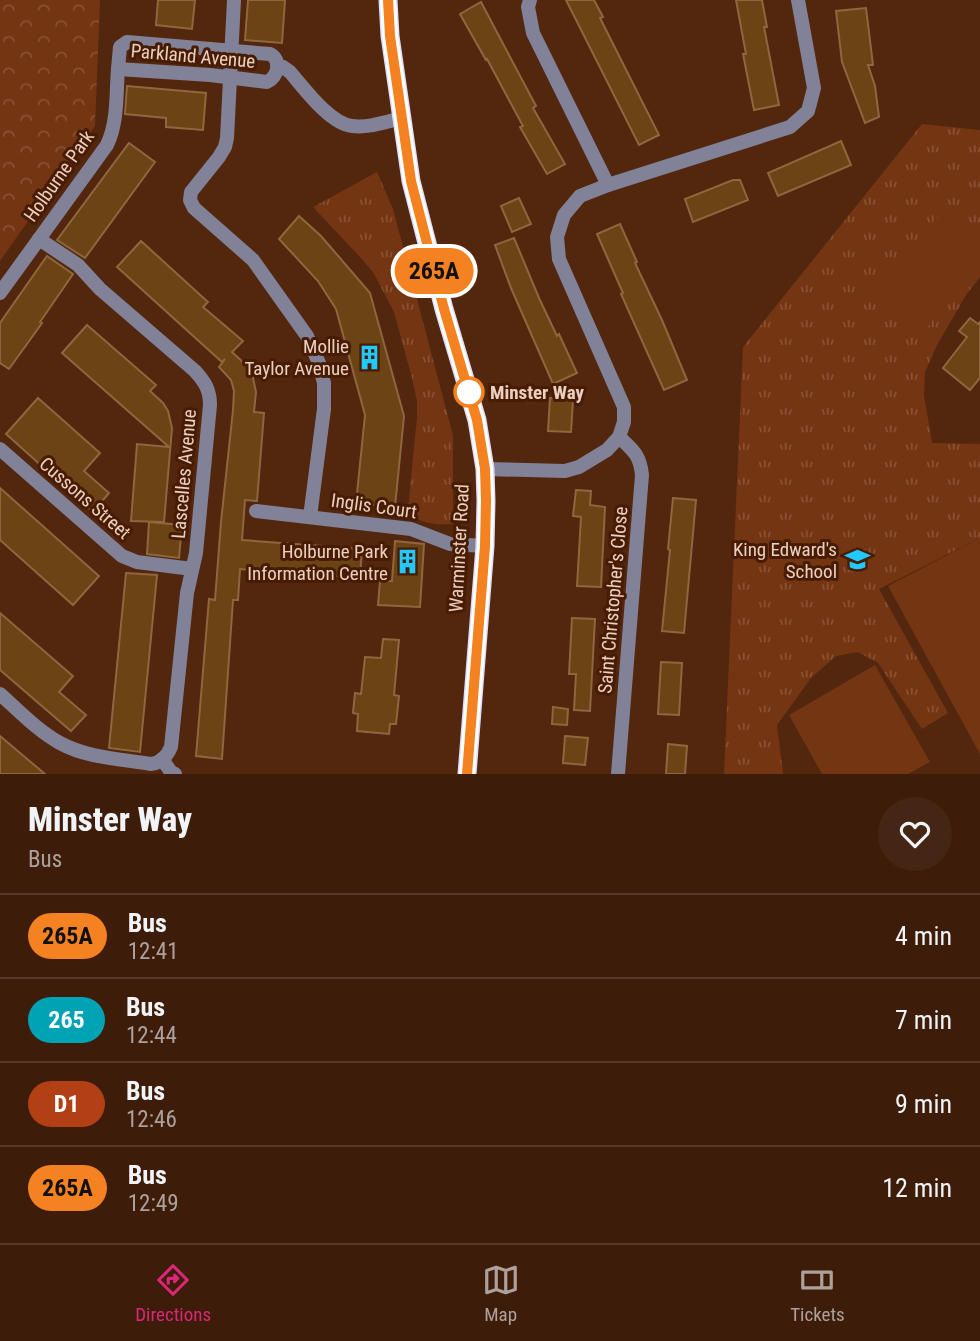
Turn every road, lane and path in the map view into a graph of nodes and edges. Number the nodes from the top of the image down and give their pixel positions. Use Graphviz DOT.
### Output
graph roads {
  1 [pos="234,0"];
  2 [pos="388,0"];
  3 [pos="530,0"];
  4 [pos="798,0"];
  5 [pos="230,50"];
  6 [pos="277,66"];
  7 [pos="118,69"];
  8 [pos="230,77"];
  9 [pos="402,118"];
  10 [pos="608,185"];
  11 [pos="39,239"];
  12 [pos="0,293"];
  13 [pos="619,437"];
  14 [pos="0,449"];
  15 [pos="485,469"];
  16 [pos="256,511"];
  17 [pos="310,517"];
  18 [pos="485,546"];
  19 [pos="192,569"];
  20 [pos="0,694"];
  21 [pos="167,753"];
  22 [pos="175,774"];
  23 [pos="467,774"];
  24 [pos="618,774"];
  1 -- 5 [label="street"];
  2 -- 9 [label="highway, Warminster Road"];
  3 -- 10 [label="street"];
  4 -- 10 [label="street"];
  5 -- 6 [label="street, Parkland Avenue"];
  5 -- 7 [label="street, Parkland Avenue"];
  5 -- 8 [label="street"];
  6 -- 8 [label="street, Parkland Avenue"];
  6 -- 9 [label="street, Parkland Avenue"];
  7 -- 8 [label="street, Parkland Avenue"];
  7 -- 11 [label="street, Holburne Park"];
  8 -- 17 [label="street"];
  9 -- 15 [label="highway, Warminster Road"];
  10 -- 13 [label="street"];
  11 -- 12 [label="street, Holburne Park"];
  11 -- 19 [label="street, Lascelles Avenue"];
  13 -- 15 [label="street"];
  13 -- 24 [label="street, Saint Christopher's Close"];
  14 -- 19 [label="street, Cussons Street"];
  15 -- 18 [label="highway, Warminster Road"];
  16 -- 17 [label="street, Inglis Court"];
  17 -- 18 [label="street, Inglis Court"];
  18 -- 23 [label="highway, Warminster Road"];
  19 -- 21 [label="street, Lascelles Avenue"];
  20 -- 21 [label="street"];
  21 -- 22 [label="street"];
}
